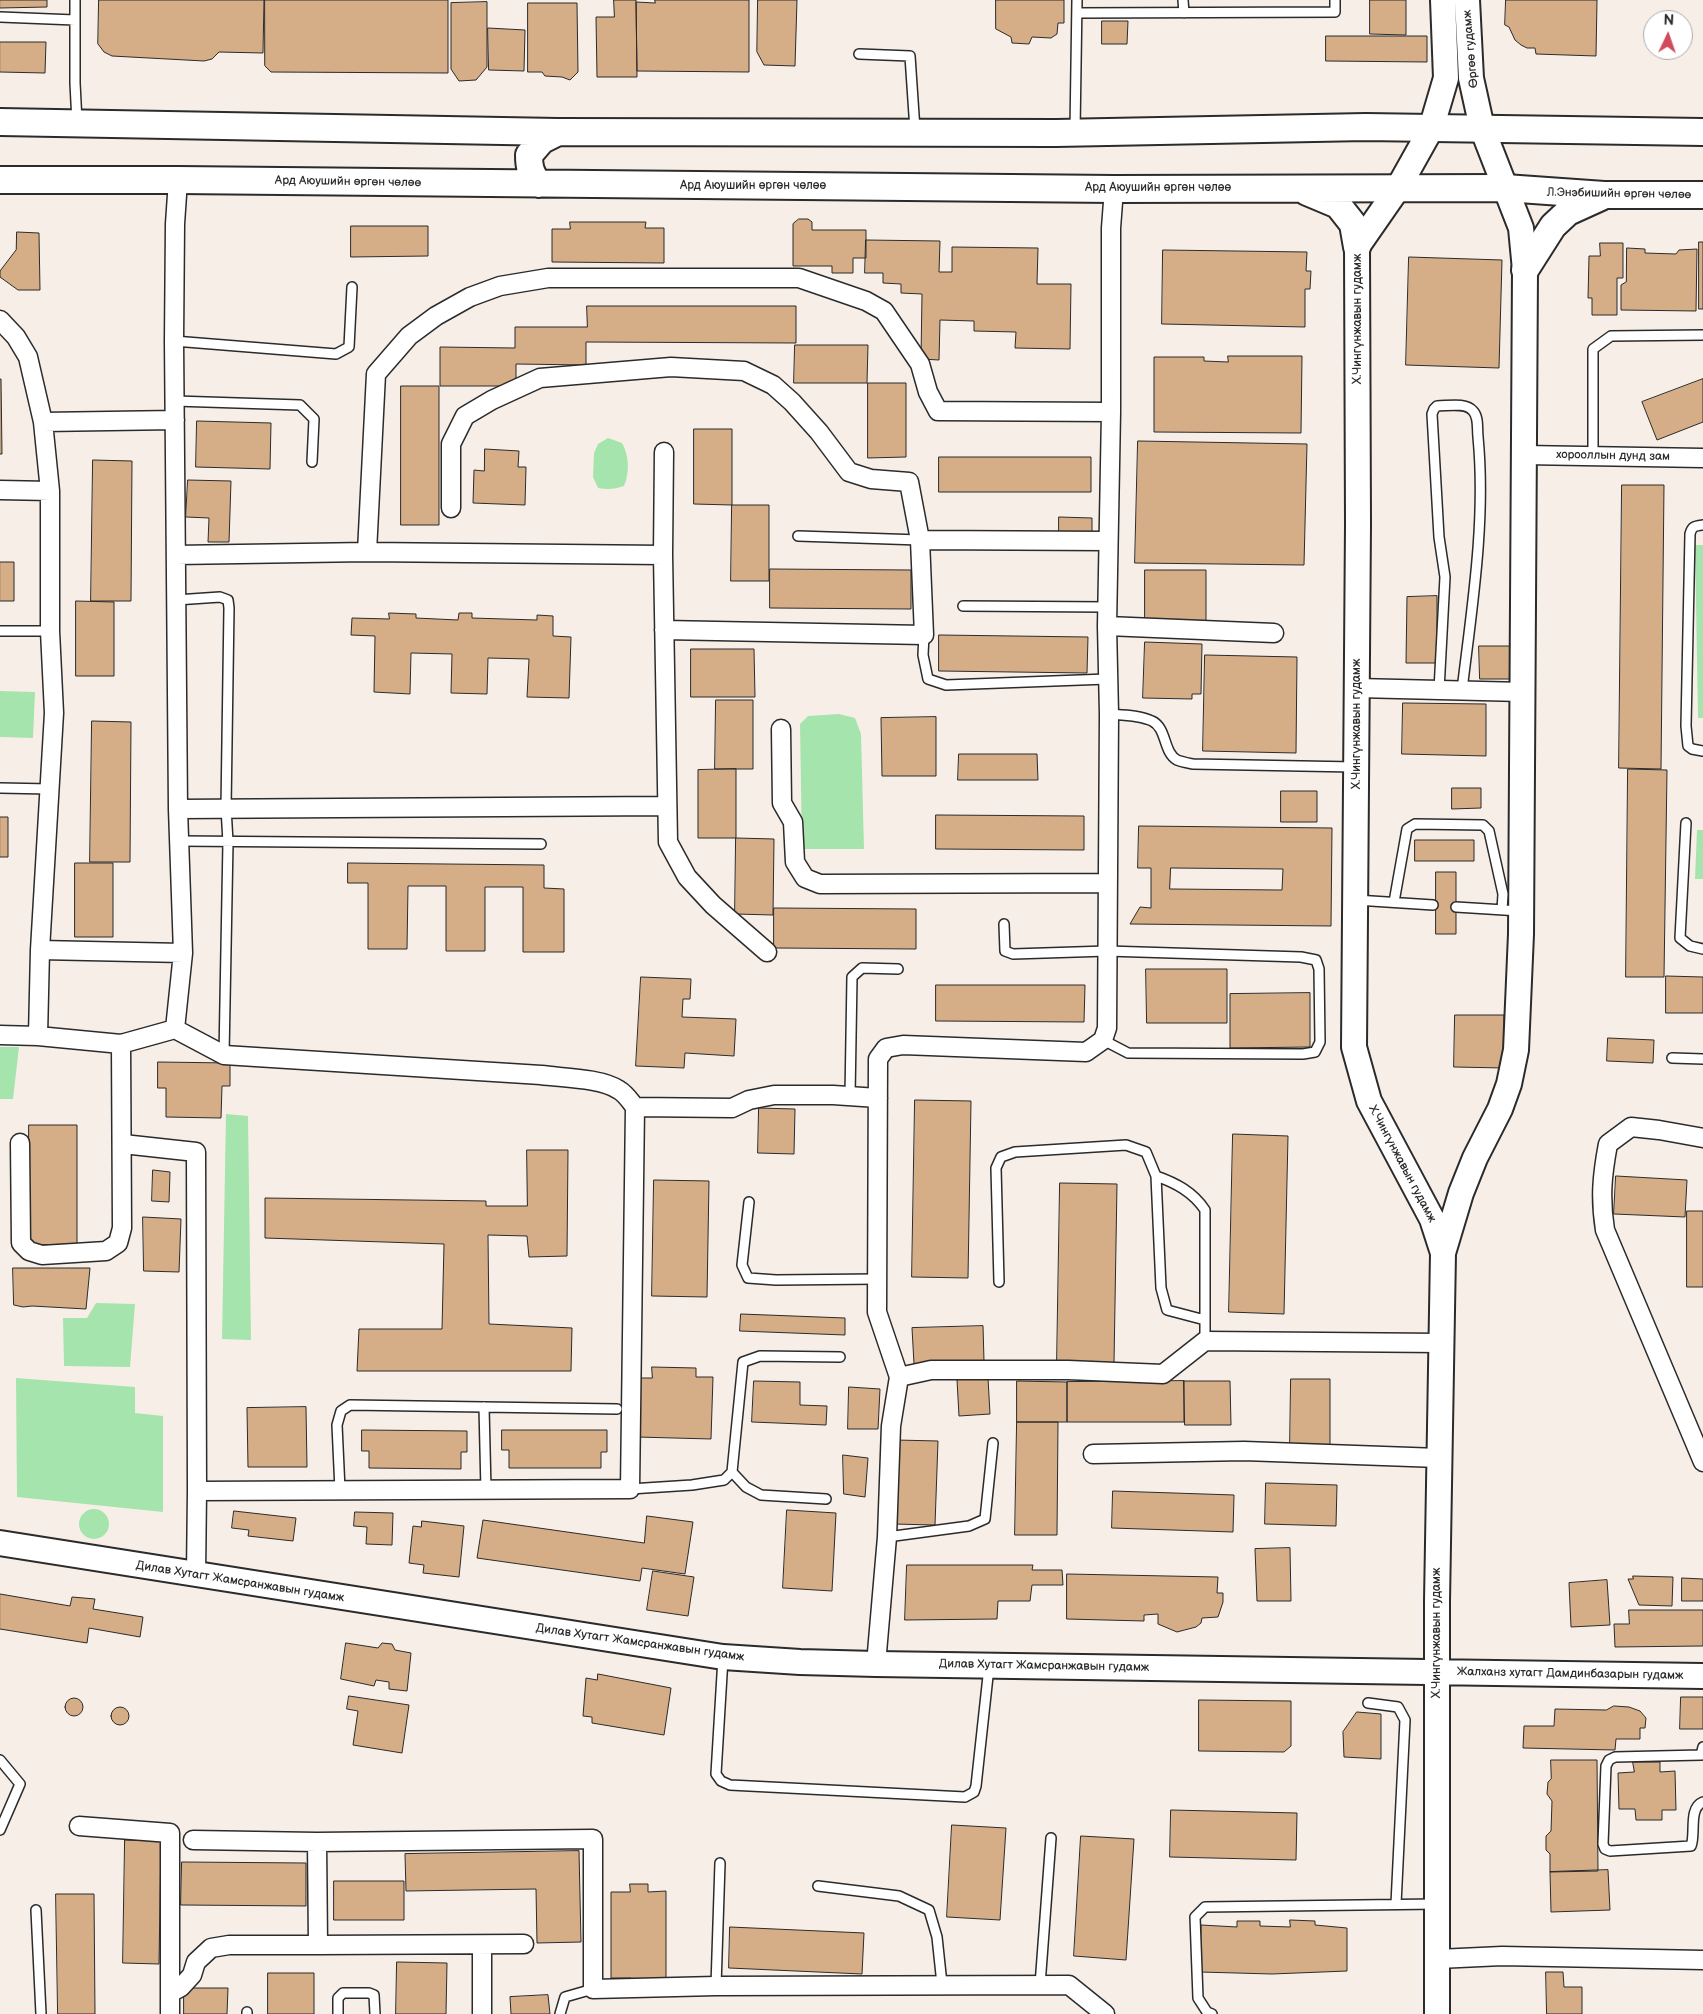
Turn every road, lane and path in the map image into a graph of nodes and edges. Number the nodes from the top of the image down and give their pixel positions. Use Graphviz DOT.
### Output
graph roads {
  1 [pos="74,0"];
  2 [pos="1077,0"];
  3 [pos="1183,0"];
  4 [pos="1335,0"];
  5 [pos="1444,0"];
  6 [pos="1467,0"];
  7 [pos="1077,12"];
  8 [pos="1184,13"];
  9 [pos="0,17"];
  10 [pos="74,20"];
  11 [pos="859,54"];
  12 [pos="0,122"];
  13 [pos="77,122"];
  14 [pos="1431,128"];
  15 [pos="1482,128"];
  16 [pos="558,132"];
  17 [pos="1703,132"];
  18 [pos="915,133"];
  19 [pos="1075,133"];
  20 [pos="0,180"];
  21 [pos="178,180"];
  22 [pos="539,184"];
  23 [pos="1114,188"];
  24 [pos="1298,188"];
  25 [pos="1398,188"];
  26 [pos="1505,188"];
  27 [pos="1604,195"];
  28 [pos="1703,195"];
  29 [pos="1358,246"];
  30 [pos="1524,270"];
  31 [pos="352,287"];
  32 [pos="0,320"];
  33 [pos="1703,335"];
  34 [pos="174,341"];
  35 [pos="175,401"];
  36 [pos="1111,412"];
  37 [pos="175,420"];
  38 [pos="43,422"];
  39 [pos="664,452"];
  40 [pos="1524,455"];
  41 [pos="1593,455"];
  42 [pos="1703,458"];
  43 [pos="312,462"];
  44 [pos="0,490"];
  45 [pos="50,491"];
  46 [pos="450,508"];
  47 [pos="1703,525"];
  48 [pos="798,536"];
  49 [pos="920,540"];
  50 [pos="1108,541"];
  51 [pos="367,552"];
  52 [pos="176,555"];
  53 [pos="663,555"];
  54 [pos="176,600"];
  55 [pos="963,606"];
  56 [pos="1107,607"];
  57 [pos="1107,626"];
  58 [pos="664,630"];
  59 [pos="50,631"];
  60 [pos="0,632"];
  61 [pos="1274,634"];
  62 [pos="924,635"];
  63 [pos="1107,679"];
  64 [pos="1357,688"];
  65 [pos="1439,690"];
  66 [pos="1462,690"];
  67 [pos="1523,692"];
  68 [pos="1110,714"];
  69 [pos="781,729"];
  70 [pos="1703,751"];
  71 [pos="1357,767"];
  72 [pos="0,788"];
  73 [pos="50,789"];
  74 [pos="666,806"];
  75 [pos="178,808"];
  76 [pos="226,808"];
  77 [pos="1686,823"];
  78 [pos="179,841"];
  79 [pos="228,842"];
  80 [pos="541,844"];
  81 [pos="1107,883"];
  82 [pos="1356,900"];
  83 [pos="1394,902"];
  84 [pos="1433,905"];
  85 [pos="1456,907"];
  86 [pos="1511,911"];
  87 [pos="1004,924"];
  88 [pos="1703,949"];
  89 [pos="40,950"];
  90 [pos="1107,951"];
  91 [pos="767,952"];
  92 [pos="183,953"];
  93 [pos="898,969"];
  94 [pos="175,1029"];
  95 [pos="0,1035"];
  96 [pos="38,1036"];
  97 [pos="1103,1040"];
  98 [pos="122,1044"];
  99 [pos="224,1055"];
  100 [pos="1672,1058"];
  101 [pos="1703,1059"];
  102 [pos="850,1096"];
  103 [pos="878,1098"];
  104 [pos="635,1107"];
  105 [pos="1703,1138"];
  106 [pos="20,1143"];
  107 [pos="123,1144"];
  108 [pos="1156,1176"];
  109 [pos="749,1202"];
  110 [pos="1443,1253"];
  111 [pos="878,1279"];
  112 [pos="999,1282"];
  113 [pos="1205,1320"];
  114 [pos="1205,1340"];
  115 [pos="1442,1343"];
  116 [pos="840,1357"];
  117 [pos="899,1377"];
  118 [pos="484,1407"];
  119 [pos="617,1409"];
  120 [pos="993,1443"];
  121 [pos="1093,1454"];
  122 [pos="1439,1458"];
  123 [pos="1703,1462"];
  124 [pos="732,1472"];
  125 [pos="630,1489"];
  126 [pos="340,1490"];
  127 [pos="486,1490"];
  128 [pos="198,1491"];
  129 [pos="826,1499"];
  130 [pos="887,1537"];
  131 [pos="0,1543"];
  132 [pos="196,1575"];
  133 [pos="723,1657"];
  134 [pos="876,1664"];
  135 [pos="989,1665"];
  136 [pos="1436,1672"];
  137 [pos="1703,1676"];
  138 [pos="1368,1703"];
  139 [pos="1703,1747"];
  140 [pos="0,1760"];
  141 [pos="1703,1802"];
  142 [pos="79,1826"];
  143 [pos="0,1830"];
  144 [pos="1051,1838"];
  145 [pos="193,1840"];
  146 [pos="317,1842"];
  147 [pos="720,1863"];
  148 [pos="818,1886"];
  149 [pos="1396,1904"];
  150 [pos="1438,1904"];
  151 [pos="36,1910"];
  152 [pos="524,1944"];
  153 [pos="318,1945"];
  154 [pos="482,1945"];
  155 [pos="1438,1959"];
  156 [pos="1703,1960"];
  157 [pos="942,1984"];
  158 [pos="1040,1985"];
  159 [pos="716,1986"];
  160 [pos="593,1989"];
  161 [pos="170,1993"];
  162 [pos="41,2014"];
  163 [pos="170,2014"];
  164 [pos="338,2014"];
  165 [pos="375,2014"];
  166 [pos="482,2014"];
  167 [pos="560,2014"];
  168 [pos="1105,2014"];
  169 [pos="1212,2014"];
  170 [pos="1437,2014"];
  1 -- 10 [label="lane"];
  2 -- 7 [label="lane"];
  3 -- 8 [label="lane"];
  4 -- 8 [label="lane"];
  5 -- 14 [label="main road, Өргөө гудамж"];
  6 -- 15 [label="main road, Өргөө гудамж"];
  7 -- 8 [label="lane"];
  7 -- 19 [label="lane"];
  9 -- 10 [label="lane"];
  10 -- 13 [label="lane"];
  11 -- 18 [label="lane"];
  12 -- 13 [label="main road"];
  13 -- 16 [label="main road"];
  14 -- 15 [label="main road"];
  14 -- 19 [label="main road"];
  14 -- 25 [label="main road, Өргөө гудамж"];
  15 -- 17 [label="main road"];
  15 -- 26 [label="main road, Өргөө гудамж"];
  16 -- 18 [label="main road"];
  16 -- 22 [label="main road"];
  18 -- 19 [label="main road"];
  20 -- 21 [label="main road, Ард Аюушийн өргөн чөлөө"];
  21 -- 22 [label="main road, Ард Аюушийн өргөн чөлөө"];
  21 -- 34 [label="street"];
  22 -- 23 [label="main road, Ард Аюушийн өргөн чөлөө"];
  23 -- 24 [label="main road, Ард Аюушийн өргөн чөлөө"];
  23 -- 36 [label="street"];
  24 -- 25 [label="main road, Ард Аюушийн өргөн чөлөө"];
  24 -- 29 [label="main road"];
  25 -- 26 [label="main road, Ард Аюушийн өргөн чөлөө"];
  25 -- 29 [label="main road, Х.Чингүнжавын гудамж"];
  26 -- 27 [label="main road, Л.Энэбишийн өргөн чөлөө"];
  26 -- 30 [label="main road, Х.Чингүнжавын гудамж"];
  27 -- 28 [label="main road, Л.Энэбишийн өргөн чөлөө"];
  27 -- 30 [label="main road"];
  29 -- 64 [label="main road, Х.Чингүнжавын гудамж"];
  30 -- 40 [label="main road, Х.Чингүнжавын гудамж"];
  31 -- 34 [label="lane"];
  32 -- 38 [label="street"];
  33 -- 41 [label="lane"];
  34 -- 35 [label="street"];
  35 -- 37 [label="street"];
  35 -- 43 [label="lane"];
  36 -- 50 [label="street"];
  36 -- 51 [label="street"];
  37 -- 38 [label="street"];
  37 -- 52 [label="street"];
  38 -- 45 [label="street"];
  39 -- 53 [label="street"];
  40 -- 41 [label="street, хорооллын дунд зам"];
  40 -- 67 [label="main road, Х.Чингүнжавын гудамж"];
  41 -- 42 [label="street, хорооллын дунд зам"];
  44 -- 45 [label="street"];
  45 -- 59 [label="street"];
  46 -- 49 [label="street"];
  47 -- 70 [label="lane"];
  48 -- 49 [label="lane"];
  49 -- 50 [label="street"];
  49 -- 62 [label="street"];
  50 -- 56 [label="street"];
  51 -- 52 [label="street"];
  51 -- 53 [label="street"];
  52 -- 54 [label="street"];
  53 -- 58 [label="street"];
  54 -- 75 [label="street"];
  54 -- 76 [label="lane"];
  55 -- 56 [label="lane"];
  56 -- 57 [label="street"];
  57 -- 61 [label="street"];
  57 -- 63 [label="street"];
  58 -- 62 [label="street"];
  58 -- 74 [label="street"];
  59 -- 60 [label="lane"];
  59 -- 73 [label="street"];
  62 -- 63 [label="lane"];
  63 -- 68 [label="street"];
  64 -- 65 [label="street"];
  64 -- 71 [label="main road, Х.Чингүнжавын гудамж"];
  65 -- 66 [label="street"];
  65 -- 66 [label="lane"];
  66 -- 67 [label="street"];
  67 -- 86 [label="main road, Х.Чингүнжавын гудамж"];
  68 -- 71 [label="lane"];
  68 -- 81 [label="street"];
  69 -- 81 [label="street"];
  71 -- 82 [label="main road, Х.Чингүнжавын гудамж"];
  72 -- 73 [label="lane"];
  73 -- 89 [label="street"];
  74 -- 76 [label="street"];
  74 -- 91 [label="street"];
  75 -- 76 [label="street"];
  75 -- 78 [label="street"];
  76 -- 79 [label="lane"];
  77 -- 88 [label="lane"];
  78 -- 79 [label="lane"];
  78 -- 92 [label="street"];
  79 -- 80 [label="lane"];
  79 -- 99 [label="lane"];
  81 -- 90 [label="street"];
  82 -- 83 [label="lane"];
  82 -- 110 [label="main road, Х.Чингүнжавын гудамж"];
  83 -- 84 [label="lane"];
  83 -- 86 [label="lane"];
  85 -- 86 [label="lane"];
  86 -- 110 [label="main road, Х.Чингүнжавын гудамж"];
  87 -- 90 [label="lane"];
  89 -- 92 [label="street"];
  89 -- 96 [label="street"];
  90 -- 97 [label="street"];
  90 -- 97 [label="lane"];
  92 -- 94 [label="street"];
  93 -- 102 [label="lane"];
  94 -- 98 [label="street"];
  94 -- 99 [label="street"];
  95 -- 96 [label="street"];
  96 -- 98 [label="street"];
  97 -- 103 [label="street"];
  98 -- 107 [label="street"];
  99 -- 104 [label="street"];
  100 -- 101 [label="lane"];
  102 -- 103 [label="street"];
  102 -- 104 [label="street"];
  103 -- 111 [label="street"];
  104 -- 125 [label="street"];
  105 -- 123 [label="street"];
  106 -- 107 [label="street"];
  107 -- 128 [label="street"];
  108 -- 112 [label="lane"];
  108 -- 113 [label="lane"];
  108 -- 113 [label="lane"];
  109 -- 111 [label="lane"];
  110 -- 115 [label="main road, Х.Чингүнжавын гудамж"];
  111 -- 117 [label="street"];
  113 -- 114 [label="lane"];
  114 -- 115 [label="street"];
  114 -- 117 [label="street"];
  115 -- 122 [label="main road, Х.Чингүнжавын гудамж"];
  116 -- 124 [label="lane"];
  117 -- 130 [label="street"];
  118 -- 119 [label="lane"];
  118 -- 126 [label="lane"];
  118 -- 127 [label="lane"];
  120 -- 130 [label="lane"];
  121 -- 122 [label="street"];
  122 -- 136 [label="main road, Х.Чингүнжавын гудамж"];
  124 -- 125 [label="lane"];
  124 -- 129 [label="lane"];
  125 -- 127 [label="street"];
  126 -- 127 [label="street"];
  126 -- 128 [label="street"];
  128 -- 132 [label="street"];
  130 -- 134 [label="street"];
  131 -- 132 [label="main road, Дилав Хутагт Жамсранжавын гудамж"];
  132 -- 133 [label="main road, Дилав Хутагт Жамсранжавын гудамж"];
  133 -- 134 [label="main road, Дилав Хутагт Жамсранжавын гудамж"];
  133 -- 135 [label="lane"];
  134 -- 135 [label="main road, Дилав Хутагт Жамсранжавын гудамж"];
  135 -- 136 [label="main road, Дилав Хутагт Жамсранжавын гудамж"];
  136 -- 137 [label="main road, Жалханз хутагт Дамдинбазарын гудамж"];
  136 -- 150 [label="main road, Х.Чингүнжавын гудамж"];
  138 -- 149 [label="lane"];
  139 -- 141 [label="lane"];
  140 -- 143 [label="lane"];
  142 -- 161 [label="street"];
  144 -- 158 [label="lane"];
  145 -- 146 [label="street"];
  146 -- 153 [label="street"];
  146 -- 160 [label="street"];
  147 -- 159 [label="lane"];
  148 -- 157 [label="lane"];
  149 -- 150 [label="lane"];
  149 -- 169 [label="lane"];
  150 -- 155 [label="main road, Х.Чингүнжавын гудамж"];
  151 -- 162 [label="lane"];
  152 -- 154 [label="street"];
  153 -- 154 [label="street"];
  153 -- 161 [label="street"];
  154 -- 166 [label="street"];
  155 -- 156 [label="street"];
  155 -- 170 [label="main road, Х.Чингүнжавын гудамж"];
  157 -- 158 [label="street"];
  157 -- 159 [label="street"];
  158 -- 168 [label="street"];
  159 -- 160 [label="street"];
  160 -- 167 [label="lane"];
  161 -- 163 [label="street"];
  164 -- 165 [label="lane"];
}
